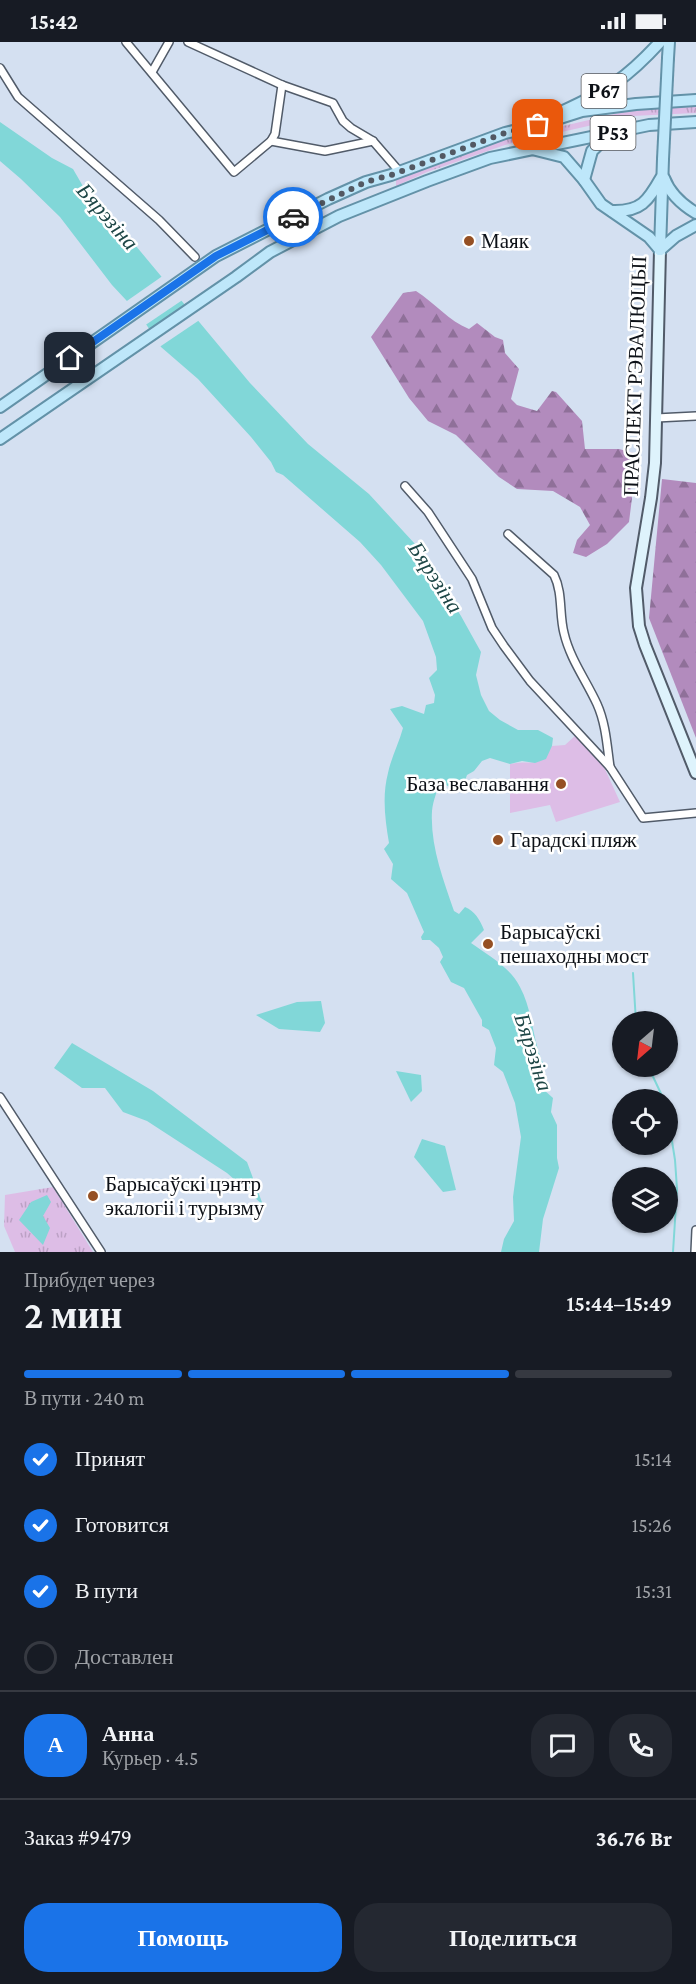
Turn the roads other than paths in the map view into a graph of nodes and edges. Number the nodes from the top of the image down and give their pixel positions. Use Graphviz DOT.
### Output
graph roads {
  1 [pos="126,42"];
  2 [pos="169,42"];
  3 [pos="188,42"];
  4 [pos="660,42"];
  5 [pos="677,42"];
  6 [pos="668,51"];
  7 [pos="0,68"];
  8 [pos="152,72"];
  9 [pos="282,85"];
  10 [pos="696,100"];
  11 [pos="696,122"];
  12 [pos="538,125"];
  13 [pos="609,134"];
  14 [pos="271,141"];
  15 [pos="373,141"];
  16 [pos="530,148"];
  17 [pos="399,171"];
  18 [pos="662,175"];
  19 [pos="584,180"];
  20 [pos="612,211"];
  21 [pos="696,213"];
  22 [pos="696,225"];
  23 [pos="660,250"];
  24 [pos="195,257"];
  25 [pos="0,406"];
  26 [pos="696,416"];
  27 [pos="656,418"];
  28 [pos="0,439"];
  29 [pos="405,486"];
  30 [pos="508,534"];
  31 [pos="610,767"];
  32 [pos="696,773"];
  33 [pos="696,813"];
  34 [pos="0,1097"];
  35 [pos="696,1230"];
  36 [pos="101,1252"];
  37 [pos="695,1252"];
  1 -- 8 [label="street"];
  2 -- 8 [label="street"];
  3 -- 9 [label="street"];
  4 -- 12 [label="main road, Р67"];
  5 -- 6 [label="main road"];
  6 -- 18 [label="main road, ПРАСПЕКТ РЭВАЛЮЦЫІ, bridge"];
  7 -- 24 [label="street"];
  8 -- 14 [label="street"];
  9 -- 14 [label="street"];
  9 -- 15 [label="street"];
  10 -- 12 [label="main road, Р53"];
  11 -- 13 [label="main road, Р53"];
  12 -- 17 [label="main road, Р53"];
  13 -- 16 [label="main road, Р53"];
  13 -- 19 [label="main road, Р67"];
  14 -- 15 [label="street"];
  15 -- 17 [label="street"];
  16 -- 19 [label="main road"];
  16 -- 28 [label="main road, Р53"];
  17 -- 25 [label="main road, Р53"];
  18 -- 20 [label="main road"];
  18 -- 21 [label="main road"];
  18 -- 23 [label="main road, ПРАСПЕКТ РЭВАЛЮЦЫІ"];
  19 -- 20 [label="main road"];
  20 -- 23 [label="main road"];
  22 -- 23 [label="main road"];
  23 -- 27 [label="main road, ПРАСПЕКТ РЭВАЛЮЦЫІ"];
  26 -- 27 [label="street"];
  27 -- 32 [label="main road, ПРАСПЕКТ РЭВАЛЮЦЫІ"];
  29 -- 31 [label="street"];
  30 -- 31 [label="street"];
  31 -- 33 [label="street"];
  34 -- 36 [label="street"];
  35 -- 37 [label="street"];
}
